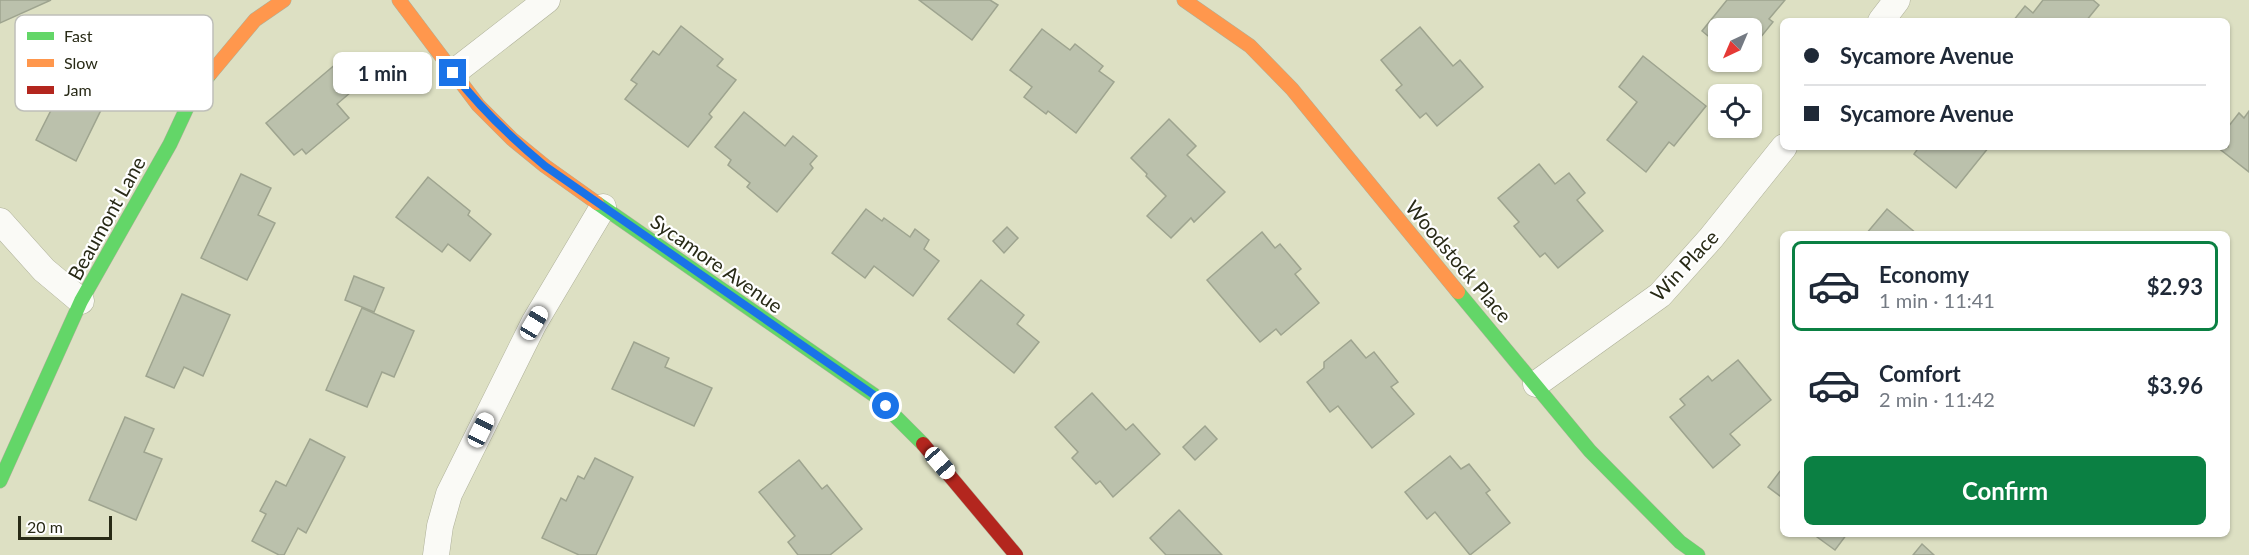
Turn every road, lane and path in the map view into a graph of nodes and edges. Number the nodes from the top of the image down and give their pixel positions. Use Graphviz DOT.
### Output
graph roads {
  1 [pos="284,0"];
  2 [pos="399,0"];
  3 [pos="547,0"];
  4 [pos="1184,0"];
  5 [pos="1897,0"];
  6 [pos="1883,18"];
  7 [pos="213,69"];
  8 [pos="453,73"];
  9 [pos="185,111"];
  10 [pos="1782,150"];
  11 [pos="603,207"];
  12 [pos="0,221"];
  13 [pos="81,301"];
  14 [pos="1536,384"];
  15 [pos="0,481"];
  16 [pos="436,555"];
  17 [pos="1016,555"];
  18 [pos="1698,555"];
  1 -- 7 [label="street, Beaumont Lane"];
  2 -- 8 [label="street, Sycamore Avenue"];
  3 -- 8 [label="street"];
  4 -- 14 [label="street, Woodstock Place"];
  5 -- 6 [label="street"];
  8 -- 11 [label="street, Sycamore Avenue"];
  9 -- 13 [label="street, Beaumont Lane"];
  10 -- 14 [label="street, Win Place"];
  11 -- 16 [label="street"];
  11 -- 17 [label="street, Sycamore Avenue"];
  12 -- 13 [label="street"];
  13 -- 15 [label="street, Beaumont Lane"];
  14 -- 18 [label="street, Woodstock Place"];
}
